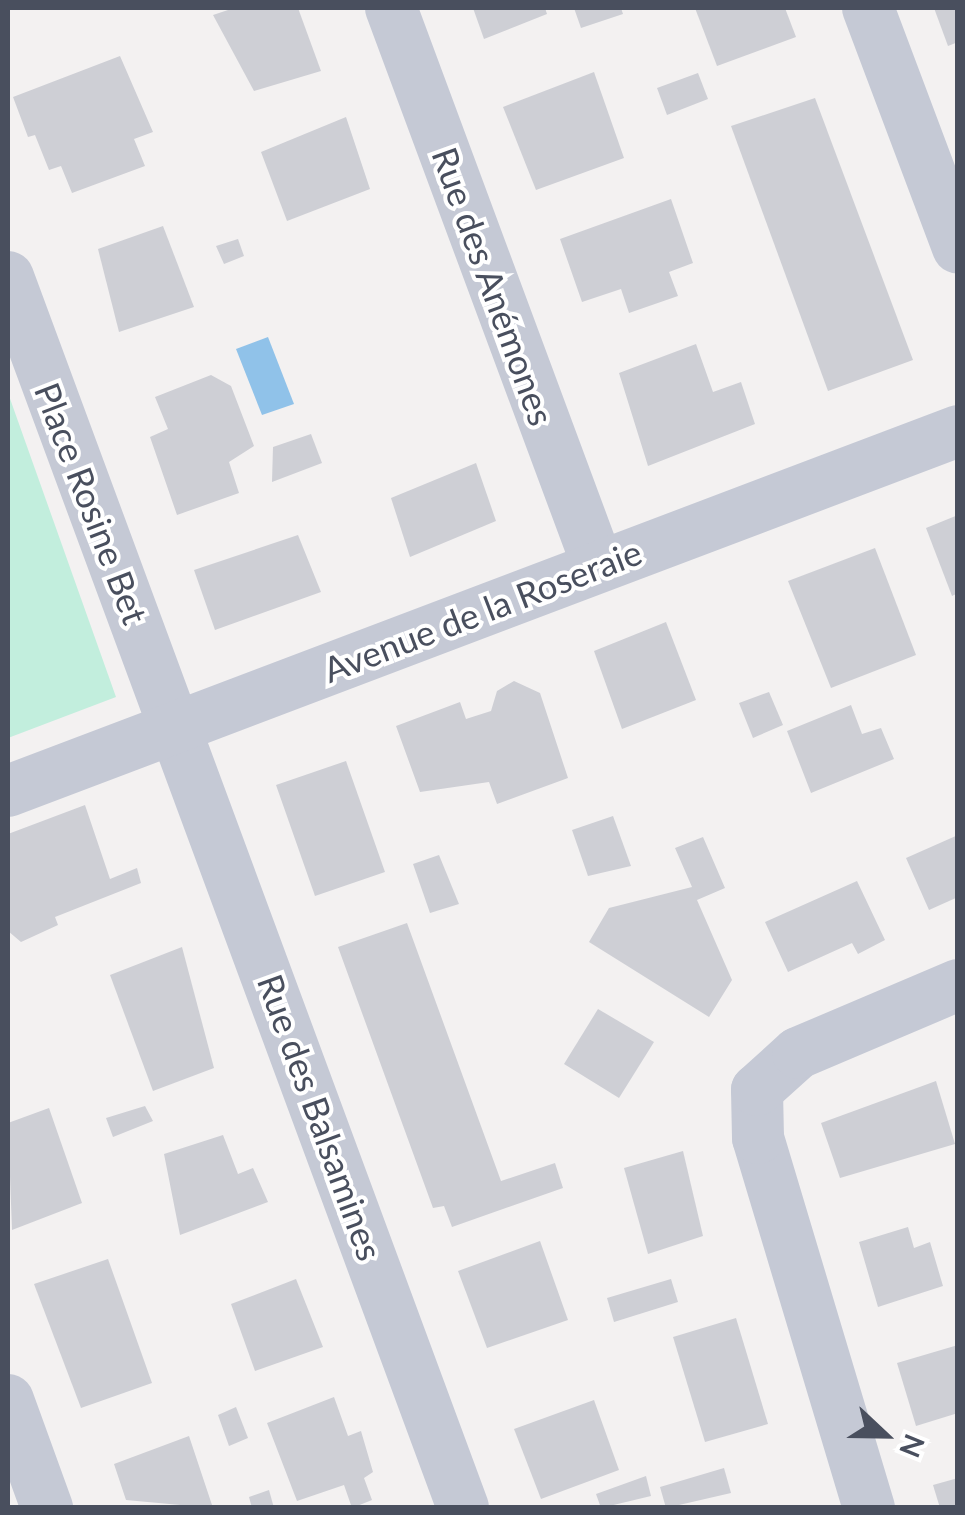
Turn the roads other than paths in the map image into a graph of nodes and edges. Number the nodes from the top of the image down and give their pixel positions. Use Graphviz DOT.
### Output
graph roads {
  1 [pos="391,8"];
  2 [pos="868,8"];
  3 [pos="958,248"];
  4 [pos="8,278"];
  5 [pos="958,431"];
  6 [pos="597,564"];
  7 [pos="178,727"];
  8 [pos="8,791"];
  9 [pos="958,985"];
  10 [pos="8,1400"];
  11 [pos="47,1508"];
  12 [pos="463,1508"];
  13 [pos="870,1508"];
  1 -- 6 [label="street, Rue des Anémones"];
  2 -- 3 [label="street"];
  4 -- 7 [label="street, Place Rosine Bet"];
  5 -- 6 [label="street, Avenue de la Roseraie"];
  6 -- 7 [label="street, Avenue de la Roseraie"];
  7 -- 8 [label="street, Avenue de la Roseraie"];
  7 -- 12 [label="street, Rue des Balsamines"];
  9 -- 13 [label="street"];
  10 -- 11 [label="street"];
}
